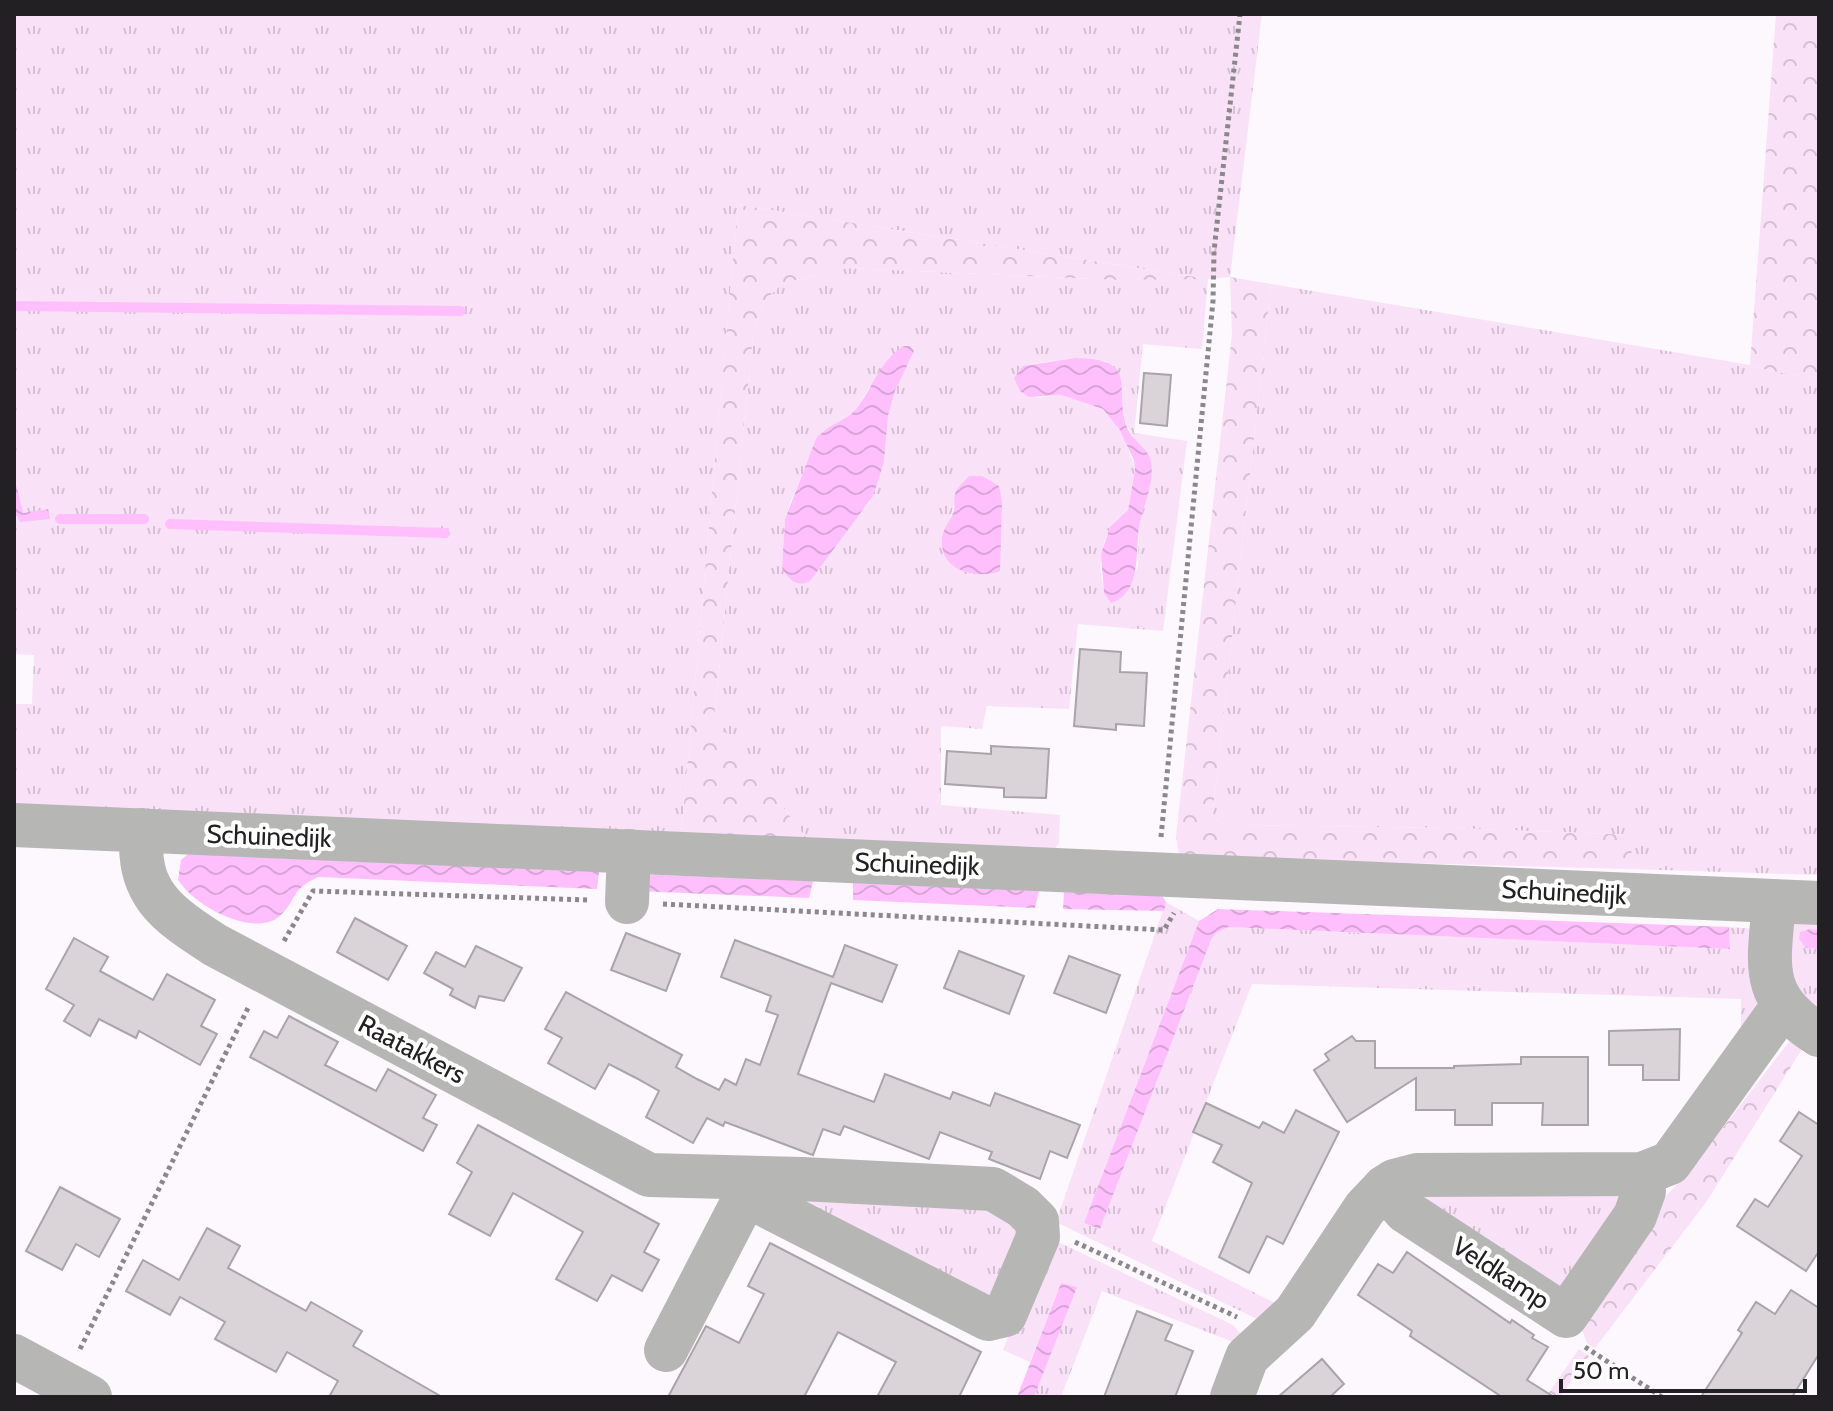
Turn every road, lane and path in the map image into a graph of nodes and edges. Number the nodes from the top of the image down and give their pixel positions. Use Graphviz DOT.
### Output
graph roads {
  1 [pos="1240,14"];
  2 [pos="14,825"];
  3 [pos="142,830"];
  4 [pos="629,851"];
  5 [pos="1178,874"];
  6 [pos="627,902"];
  7 [pos="1774,902"];
  8 [pos="1819,903"];
  9 [pos="266,972"];
  10 [pos="1783,1006"];
  11 [pos="1819,1035"];
  12 [pos="1642,1174"];
  13 [pos="754,1186"];
  14 [pos="1385,1187"];
  15 [pos="1038,1237"];
  16 [pos="1566,1316"];
  17 [pos="1266,1340"];
  18 [pos="666,1350"];
  19 [pos="14,1356"];
  20 [pos="77,1390"];
  21 [pos="1232,1397"];
  22 [pos="1662,1397"];
  1 -- 5 [label="path"];
  2 -- 3 [label="street, Schuinedijk"];
  3 -- 4 [label="street, Schuinedijk"];
  3 -- 9 [label="street, Raatakkers"];
  4 -- 5 [label="street, Schuinedijk"];
  4 -- 6 [label="street"];
  5 -- 6 [label="path"];
  5 -- 7 [label="street, Schuinedijk"];
  6 -- 9 [label="path"];
  7 -- 8 [label="street, Schuinedijk"];
  7 -- 10 [label="street"];
  9 -- 13 [label="street, Raatakkers"];
  9 -- 20 [label="path"];
  10 -- 11 [label="street"];
  10 -- 12 [label="street"];
  12 -- 14 [label="street"];
  12 -- 16 [label="street, Veldkamp"];
  13 -- 15 [label="street, Raatakkers"];
  13 -- 15 [label="street"];
  13 -- 18 [label="street"];
  14 -- 16 [label="street, Veldkamp"];
  14 -- 17 [label="street"];
  15 -- 17 [label="path"];
  16 -- 22 [label="path"];
  17 -- 21 [label="street"];
  19 -- 20 [label="street"];
}
